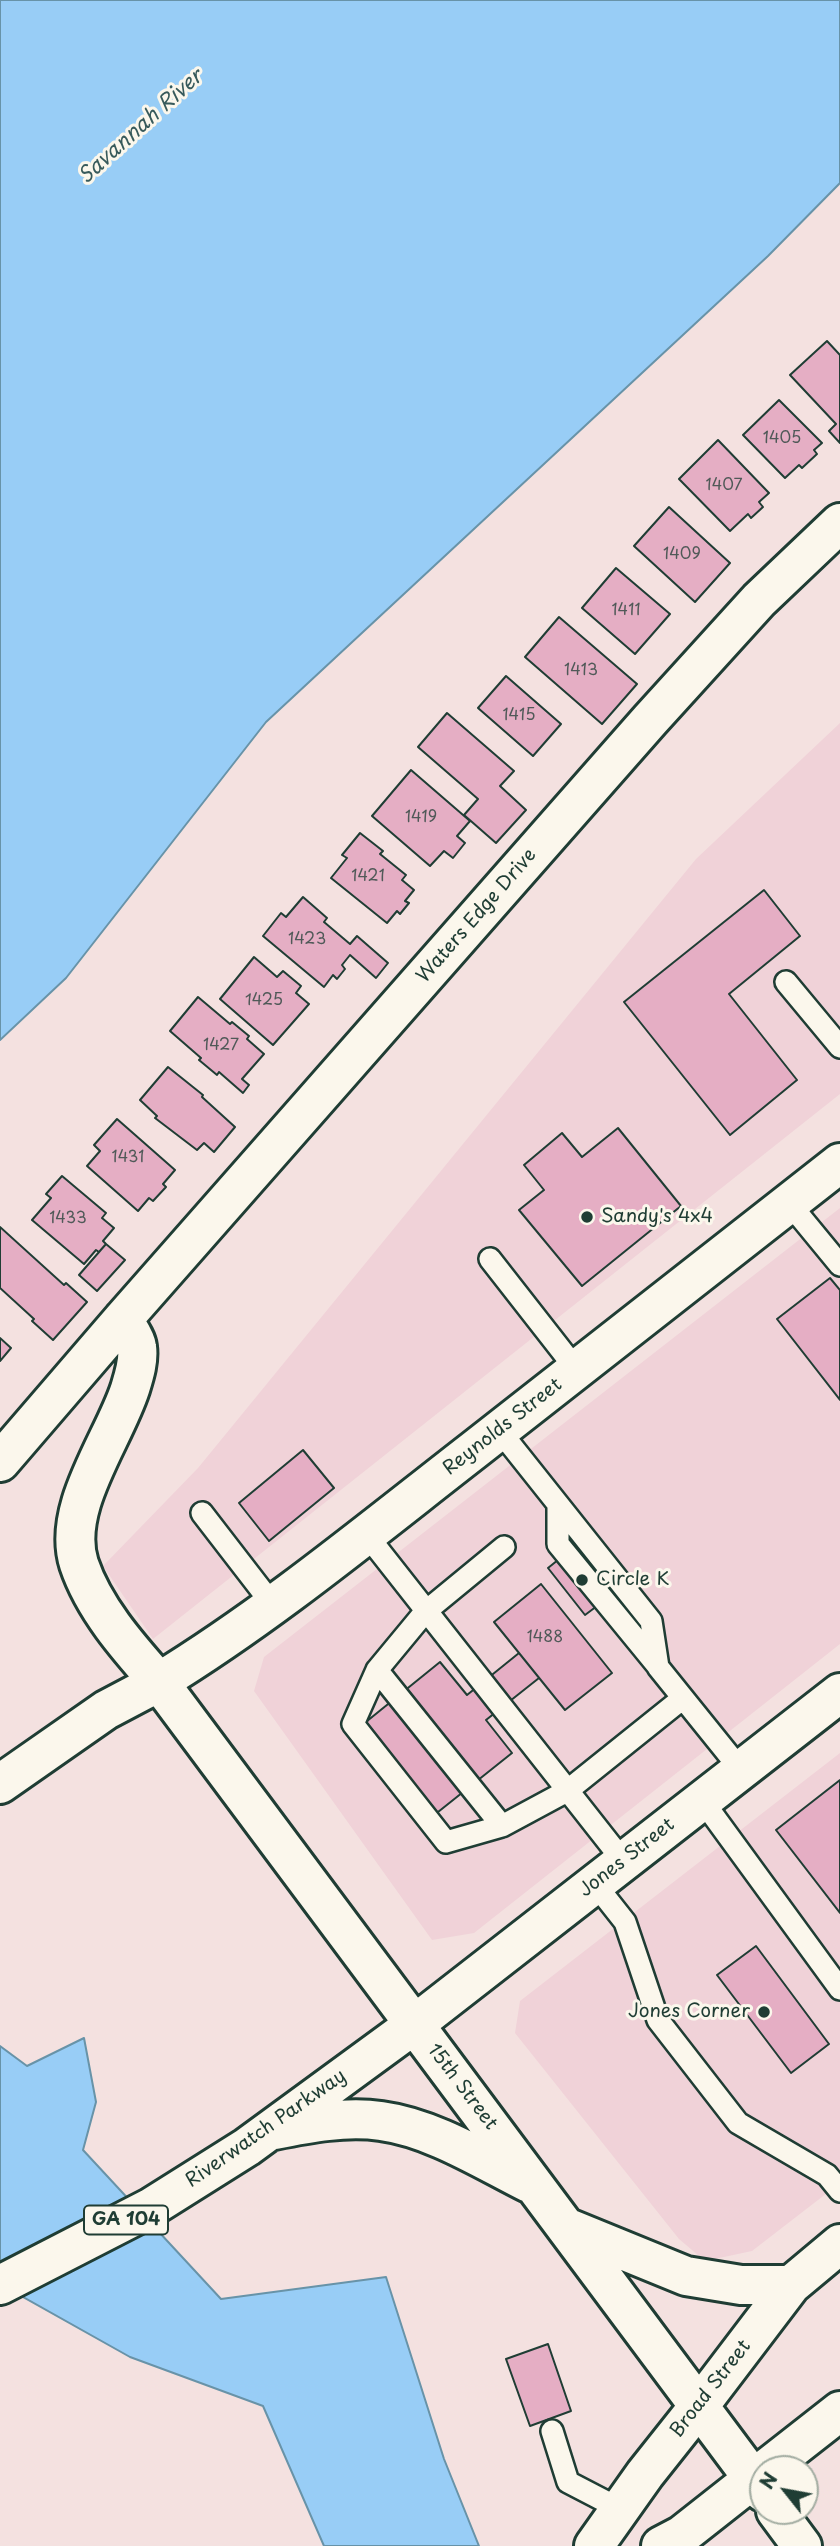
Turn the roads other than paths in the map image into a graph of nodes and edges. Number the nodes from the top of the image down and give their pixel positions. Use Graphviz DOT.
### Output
graph roads {
  1 [pos="840,523"];
  2 [pos="786,982"];
  3 [pos="840,1047"];
  4 [pos="840,1163"];
  5 [pos="789,1203"];
  6 [pos="490,1259"];
  7 [pos="840,1265"];
  8 [pos="123,1319"];
  9 [pos="576,1369"];
  10 [pos="499,1430"];
  11 [pos="0,1462"];
  12 [pos="202,1513"];
  13 [pos="366,1534"];
  14 [pos="504,1547"];
  15 [pos="272,1605"];
  16 [pos="425,1612"];
  17 [pos="377,1670"];
  18 [pos="159,1682"];
  19 [pos="840,1693"];
  20 [pos="683,1698"];
  21 [pos="741,1770"];
  22 [pos="0,1784"];
  23 [pos="567,1791"];
  24 [pos="702,1800"];
  25 [pos="502,1826"];
  26 [pos="609,1873"];
  27 [pos="840,1989"];
  28 [pos="415,2024"];
  29 [pos="258,2139"];
  30 [pos="535,2186"];
  31 [pos="840,2191"];
  32 [pos="566,2227"];
  33 [pos="840,2244"];
  34 [pos="0,2285"];
  35 [pos="791,2285"];
  36 [pos="699,2406"];
  37 [pos="840,2411"];
  38 [pos="552,2431"];
  39 [pos="788,2455"];
  40 [pos="749,2464"];
  41 [pos="749,2487"];
  42 [pos="620,2509"];
  43 [pos="594,2546"];
  44 [pos="662,2546"];
  1 -- 8 [label="main road, Waters Edge Drive"];
  2 -- 3 [label="lane"];
  4 -- 5 [label="main road, Reynolds Street"];
  5 -- 7 [label="lane"];
  5 -- 9 [label="main road, Reynolds Street"];
  6 -- 9 [label="lane"];
  8 -- 11 [label="main road, Waters Edge Drive"];
  8 -- 18 [label="main road"];
  9 -- 10 [label="main road, Reynolds Street"];
  10 -- 13 [label="main road, Reynolds Street"];
  10 -- 20 [label="lane"];
  12 -- 15 [label="lane"];
  13 -- 15 [label="main road, Reynolds Street"];
  13 -- 16 [label="lane"];
  14 -- 16 [label="lane"];
  15 -- 18 [label="main road, Reynolds Street"];
  16 -- 17 [label="lane"];
  16 -- 23 [label="lane"];
  17 -- 25 [label="lane"];
  17 -- 25 [label="lane"];
  18 -- 22 [label="main road"];
  18 -- 28 [label="main road, 15th Street"];
  19 -- 21 [label="main road, Jones Street / GA 104"];
  20 -- 21 [label="lane"];
  20 -- 23 [label="lane"];
  21 -- 24 [label="main road, Jones Street / GA 104"];
  23 -- 25 [label="lane"];
  23 -- 26 [label="lane"];
  24 -- 26 [label="main road, Jones Street / GA 104"];
  24 -- 27 [label="lane"];
  26 -- 28 [label="main road, Jones Street / GA 104"];
  26 -- 31 [label="lane"];
  28 -- 29 [label="main road, Riverwatch Parkway / GA 104"];
  28 -- 30 [label="main road, 15th Street"];
  29 -- 30 [label="main road"];
  29 -- 34 [label="main road, Riverwatch Parkway / GA 104"];
  30 -- 32 [label="main road, 15th Street"];
  32 -- 35 [label="main road"];
  32 -- 36 [label="main road, 15th Street"];
  33 -- 35 [label="main road, Broad Street"];
  35 -- 36 [label="main road, Broad Street"];
  36 -- 40 [label="main road, 15th Street"];
  36 -- 42 [label="main road, Broad Street"];
  37 -- 39 [label="main road"];
  38 -- 42 [label="lane"];
  41 -- 44 [label="main road"];
  42 -- 43 [label="main road, Broad Street"];
}
